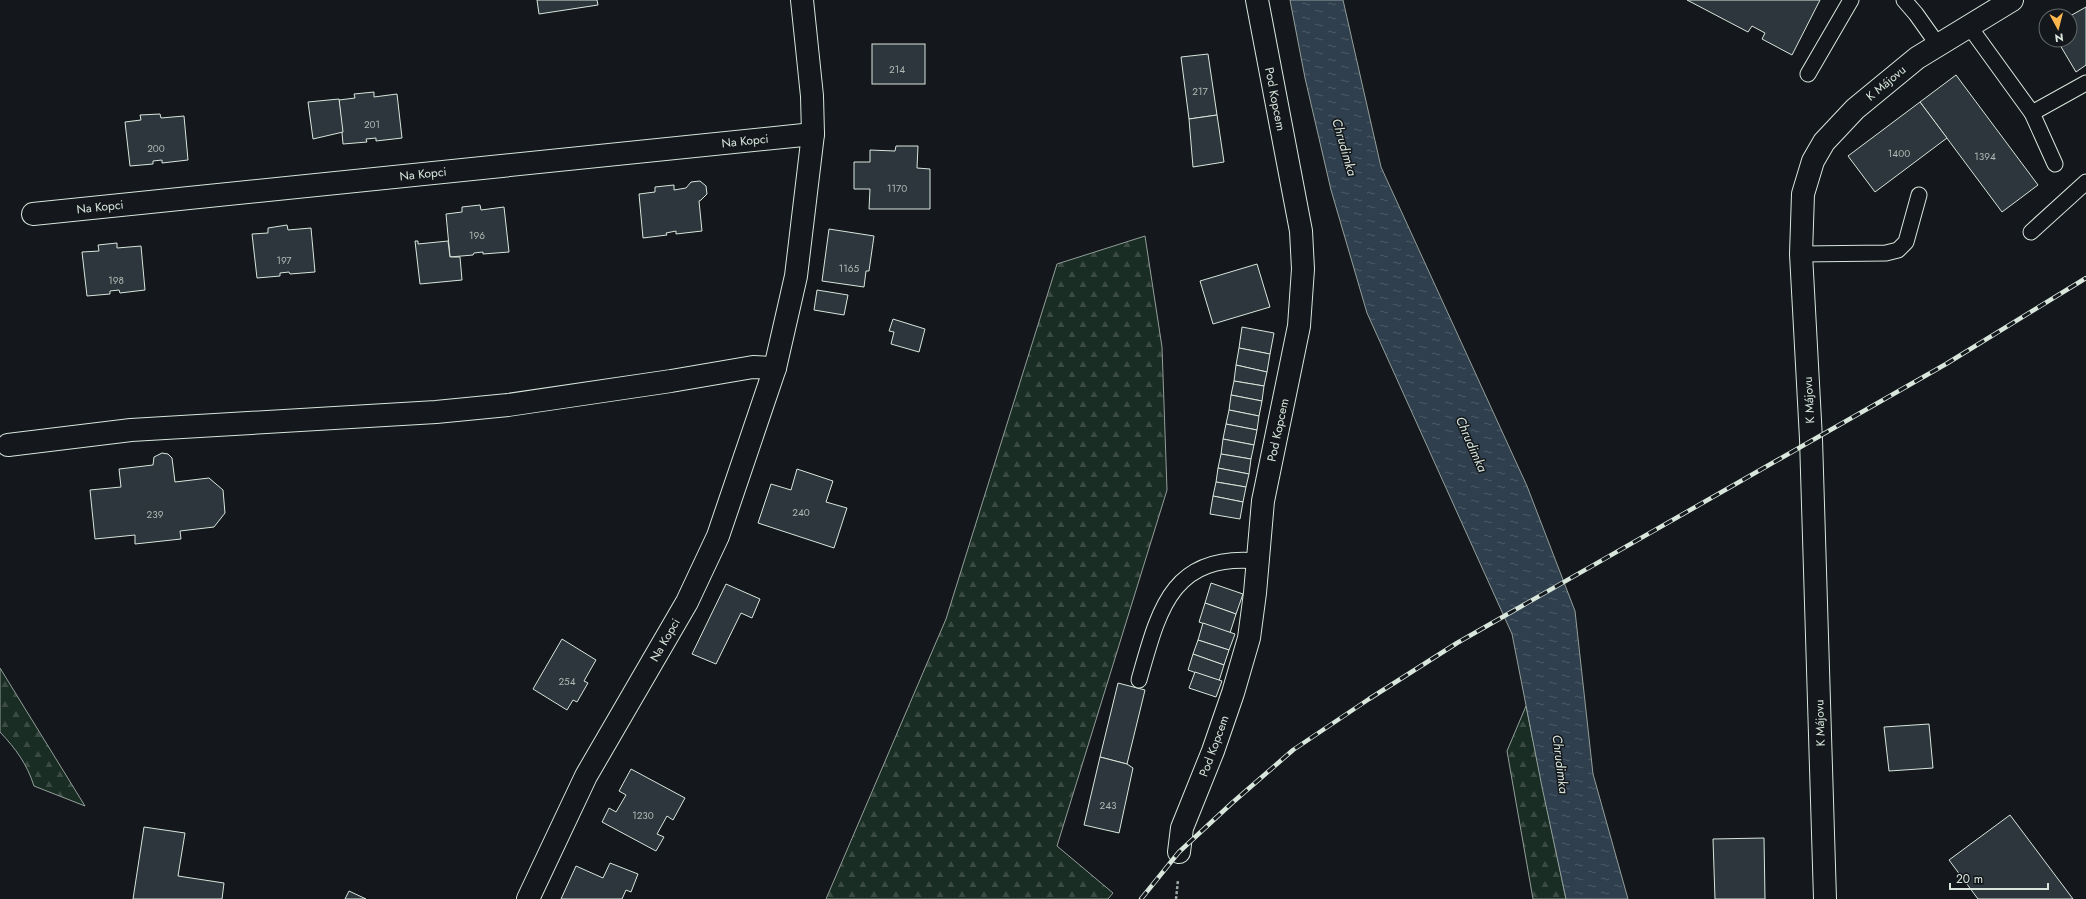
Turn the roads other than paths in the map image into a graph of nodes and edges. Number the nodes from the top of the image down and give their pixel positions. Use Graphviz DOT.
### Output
graph roads {
  1 [pos="802,0"];
  2 [pos="1257,0"];
  3 [pos="1851,0"];
  4 [pos="1904,0"];
  5 [pos="2012,0"];
  6 [pos="1969,26"];
  7 [pos="1938,45"];
  8 [pos="1808,74"];
  9 [pos="2086,83"];
  10 [pos="2032,113"];
  11 [pos="813,134"];
  12 [pos="2055,164"];
  13 [pos="2086,182"];
  14 [pos="1919,194"];
  15 [pos="32,214"];
  16 [pos="2031,232"];
  17 [pos="1801,254"];
  18 [pos="775,368"];
  19 [pos="8,445"];
  20 [pos="1258,561"];
  21 [pos="1138,680"];
  22 [pos="1179,852"];
  23 [pos="528,899"];
  24 [pos="1825,899"];
  1 -- 11 [label="street, Na Kopci"];
  2 -- 20 [label="street, Pod Kopcem"];
  3 -- 8 [label="lane"];
  4 -- 7 [label="lane"];
  5 -- 6 [label="street, K Májovu"];
  6 -- 7 [label="street, K Májovu"];
  6 -- 10 [label="lane"];
  7 -- 17 [label="street, K Májovu"];
  9 -- 10 [label="lane"];
  10 -- 12 [label="lane"];
  11 -- 15 [label="street, Na Kopci"];
  11 -- 18 [label="street, Na Kopci"];
  13 -- 16 [label="lane"];
  14 -- 17 [label="lane"];
  17 -- 24 [label="street, K Májovu"];
  18 -- 19 [label="street"];
  18 -- 23 [label="street, Na Kopci"];
  20 -- 21 [label="lane"];
  20 -- 22 [label="street, Pod Kopcem"];
}
